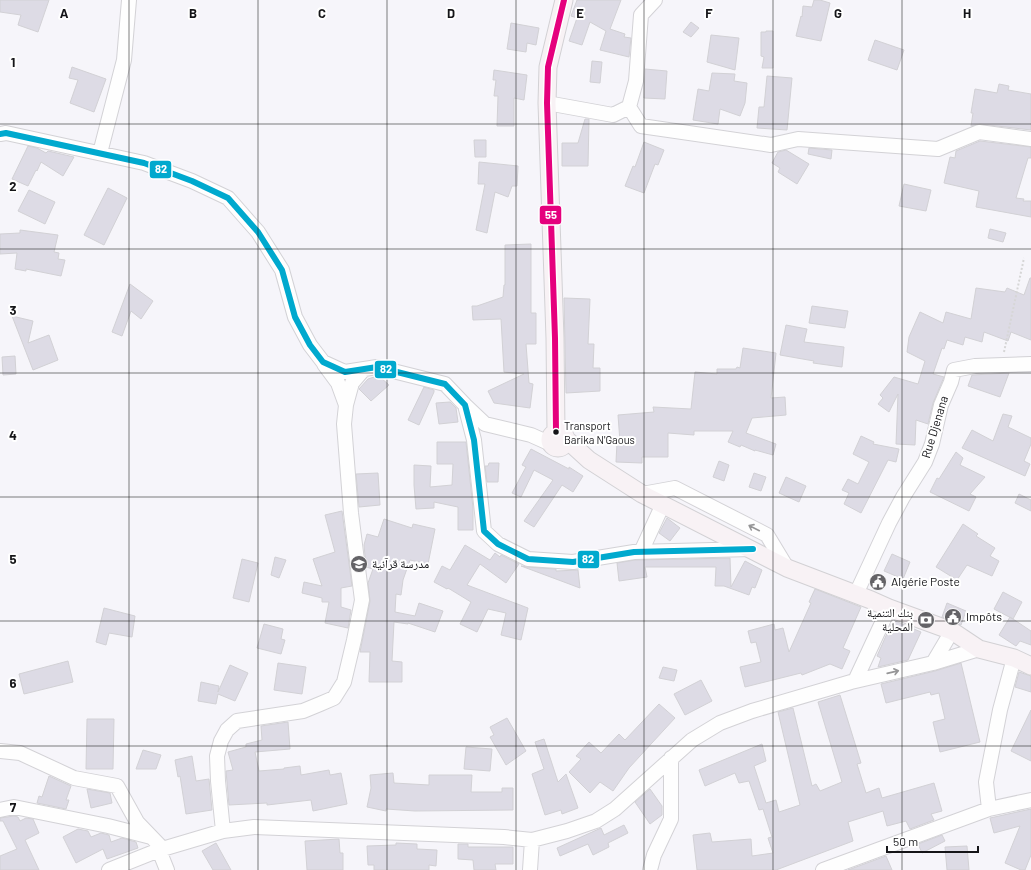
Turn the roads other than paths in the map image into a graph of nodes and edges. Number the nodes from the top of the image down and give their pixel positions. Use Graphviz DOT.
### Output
graph roads {
  1 [pos="129,0"];
  2 [pos="564,0"];
  3 [pos="655,0"];
  4 [pos="547,103"];
  5 [pos="629,107"];
  6 [pos="0,134"];
  7 [pos="1031,139"];
  8 [pos="100,153"];
  9 [pos="323,362"];
  10 [pos="1031,364"];
  11 [pos="364,368"];
  12 [pos="346,405"];
  13 [pos="465,405"];
  14 [pos="485,424"];
  15 [pos="474,440"];
  16 [pos="561,440"];
  17 [pos="642,494"];
  18 [pos="663,504"];
  19 [pos="753,549"];
  20 [pos="642,552"];
  21 [pos="787,568"];
  22 [pos="856,594"];
  23 [pos="889,608"];
  24 [pos="952,631"];
  25 [pos="978,649"];
  26 [pos="1014,658"];
  27 [pos="933,663"];
  28 [pos="1031,666"];
  29 [pos="855,681"];
  30 [pos="0,751"];
  31 [pos="670,758"];
  32 [pos="1031,800"];
  33 [pos="989,809"];
  34 [pos="0,810"];
  35 [pos="223,831"];
  36 [pos="152,837"];
  37 [pos="532,840"];
  38 [pos="161,849"];
  39 [pos="109,870"];
  40 [pos="167,870"];
  41 [pos="530,870"];
  42 [pos="650,870"];
  43 [pos="823,870"];
  1 -- 8 [label="street"];
  2 -- 4 [label="main road"];
  3 -- 5 [label="street"];
  4 -- 5 [label="street"];
  4 -- 16 [label="main road"];
  5 -- 7 [label="street"];
  6 -- 8 [label="street"];
  8 -- 9 [label="street"];
  9 -- 11 [label="street"];
  9 -- 12 [label="street"];
  10 -- 22 [label="street, Rue Djenana"];
  11 -- 12 [label="street"];
  11 -- 13 [label="street"];
  12 -- 35 [label="street"];
  13 -- 14 [label="street"];
  13 -- 15 [label="street"];
  14 -- 15 [label="street"];
  14 -- 16 [label="street"];
  15 -- 20 [label="street"];
  16 -- 17 [label="main road"];
  17 -- 18 [label="main road"];
  21 -- 17 [label="street, one-way"];
  18 -- 19 [label="main road"];
  18 -- 20 [label="street"];
  19 -- 20 [label="street"];
  19 -- 21 [label="main road"];
  21 -- 22 [label="main road"];
  22 -- 23 [label="main road"];
  23 -- 24 [label="main road"];
  23 -- 29 [label="street"];
  24 -- 25 [label="main road"];
  24 -- 27 [label="street"];
  25 -- 26 [label="main road"];
  25 -- 27 [label="street"];
  26 -- 28 [label="main road"];
  26 -- 33 [label="street"];
  29 -- 27 [label="street, one-way"];
  29 -- 31 [label="street"];
  30 -- 36 [label="street"];
  31 -- 37 [label="street"];
  31 -- 42 [label="street"];
  32 -- 33 [label="street"];
  33 -- 43 [label="street"];
  34 -- 36 [label="street"];
  35 -- 37 [label="street"];
  35 -- 38 [label="street"];
  36 -- 38 [label="street"];
  37 -- 41 [label="street"];
  38 -- 39 [label="street"];
  38 -- 40 [label="street"];
}
